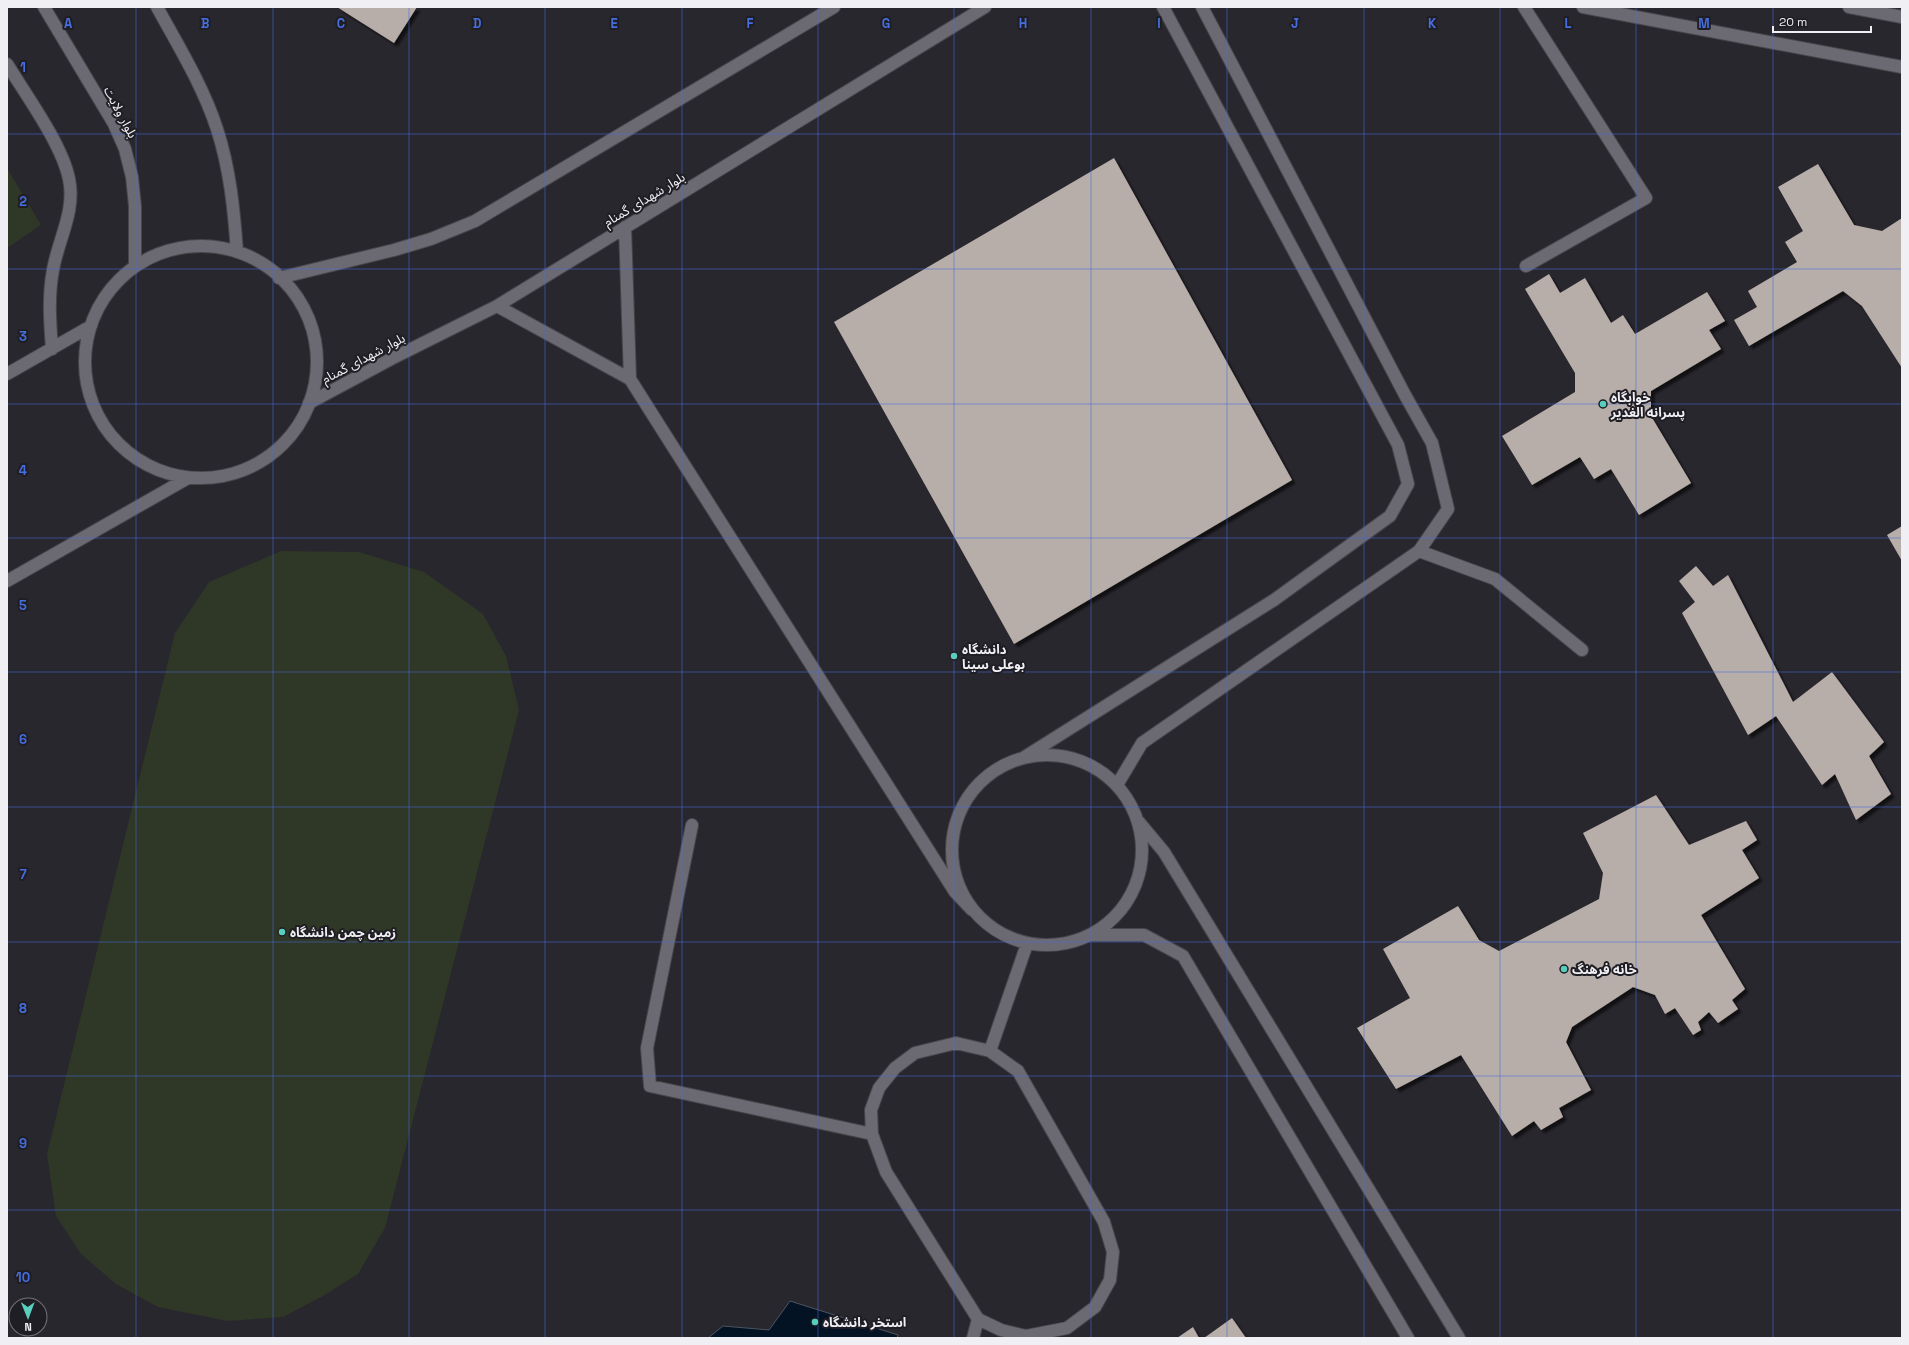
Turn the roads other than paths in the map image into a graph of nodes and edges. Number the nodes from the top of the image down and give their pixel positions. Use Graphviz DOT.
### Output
graph roads {
  1 [pos="44,7"];
  2 [pos="157,7"];
  3 [pos="834,7"];
  4 [pos="985,7"];
  5 [pos="1163,7"];
  6 [pos="1202,7"];
  7 [pos="1524,7"];
  8 [pos="1583,7"];
  9 [pos="1849,7"];
  10 [pos="1902,17"];
  11 [pos="7,64"];
  12 [pos="1902,67"];
  13 [pos="625,227"];
  14 [pos="237,252"];
  15 [pos="135,266"];
  16 [pos="1526,266"];
  17 [pos="279,278"];
  18 [pos="498,306"];
  19 [pos="91,326"];
  20 [pos="52,349"];
  21 [pos="7,374"];
  22 [pos="630,378"];
  23 [pos="309,403"];
  24 [pos="188,478"];
  25 [pos="1419,551"];
  26 [pos="7,581"];
  27 [pos="1582,650"];
  28 [pos="1023,758"];
  29 [pos="1118,785"];
  30 [pos="1139,822"];
  31 [pos="692,825"];
  32 [pos="972,910"];
  33 [pos="1092,935"];
  34 [pos="1027,944"];
  35 [pos="990,1051"];
  36 [pos="872,1134"];
  37 [pos="978,1319"];
  38 [pos="973,1338"];
  39 [pos="1408,1338"];
  40 [pos="1459,1338"];
  1 -- 15 [label="street, بلوار ولایت"];
  2 -- 14 [label="street"];
  3 -- 17 [label="street"];
  4 -- 13 [label="street, بلوار شهدای گمنام"];
  5 -- 28 [label="street"];
  6 -- 25 [label="street"];
  7 -- 16 [label="street"];
  8 -- 12 [label="street"];
  9 -- 10 [label="street"];
  11 -- 20 [label="street"];
  13 -- 18 [label="street, بلوار شهدای گمنام"];
  13 -- 22 [label="street"];
  14 -- 15 [label="street"];
  14 -- 17 [label="street"];
  15 -- 19 [label="street"];
  17 -- 23 [label="street"];
  18 -- 22 [label="street"];
  18 -- 23 [label="street, بلوار شهدای گمنام"];
  19 -- 20 [label="street"];
  19 -- 24 [label="street"];
  20 -- 21 [label="street"];
  22 -- 32 [label="street"];
  23 -- 24 [label="street"];
  24 -- 26 [label="street"];
  25 -- 27 [label="street"];
  25 -- 29 [label="street"];
  28 -- 29 [label="street"];
  28 -- 32 [label="street"];
  29 -- 30 [label="street"];
  30 -- 33 [label="street"];
  30 -- 40 [label="street"];
  31 -- 36 [label="street"];
  32 -- 34 [label="street"];
  33 -- 34 [label="street"];
  33 -- 39 [label="street"];
  34 -- 35 [label="street"];
  35 -- 36 [label="street"];
  35 -- 37 [label="street"];
  36 -- 37 [label="street"];
  37 -- 38 [label="street"];
}
